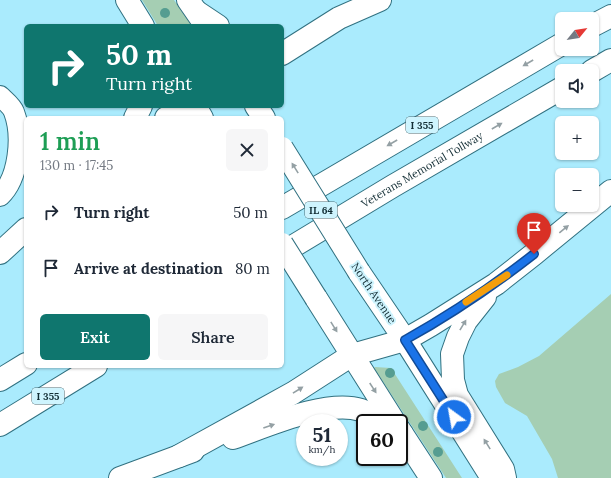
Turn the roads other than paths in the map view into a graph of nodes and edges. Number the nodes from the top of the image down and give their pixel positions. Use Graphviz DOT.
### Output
graph roads {
  1 [pos="127,0"];
  2 [pos="380,0"];
  3 [pos="197,13"];
  4 [pos="611,16"];
  5 [pos="340,18"];
  6 [pos="599,22"];
  7 [pos="142,24"];
  8 [pos="215,24"];
  9 [pos="284,34"];
  10 [pos="555,48"];
  11 [pos="284,53"];
  12 [pos="611,60"];
  13 [pos="599,67"];
  14 [pos="555,92"];
  15 [pos="0,96"];
  16 [pos="188,108"];
  17 [pos="170,116"];
  18 [pos="284,151"];
  19 [pos="611,191"];
  20 [pos="0,196"];
  21 [pos="284,207"];
  22 [pos="24,231"];
  23 [pos="284,247"];
  24 [pos="284,252"];
  25 [pos="0,253"];
  26 [pos="496,284"];
  27 [pos="405,340"];
  28 [pos="352,355"];
  29 [pos="24,365"];
  30 [pos="93,368"];
  31 [pos="0,380"];
  32 [pos="369,414"];
  33 [pos="388,414"];
  34 [pos="0,425"];
  35 [pos="408,445"];
  36 [pos="179,456"];
  37 [pos="120,478"];
  38 [pos="432,478"];
  39 [pos="492,478"];
  40 [pos="505,478"];
  1 -- 7 [label="main road"];
  2 -- 5 [label="main road"];
  3 -- 8 [label="main road"];
  4 -- 6 [label="main road"];
  5 -- 9 [label="main road"];
  5 -- 11 [label="main road"];
  10 -- 21 [label="main road, I 355, one-way"];
  12 -- 13 [label="main road"];
  24 -- 14 [label="main road, Veterans Memorial Tollway, one-way"];
  15 -- 20 [label="lane"];
  16 -- 17 [label="main road"];
  27 -- 18 [label="main road, North Avenue / IL 64, one-way, bridge"];
  26 -- 19 [label="main road, one-way"];
  22 -- 25 [label="main road"];
  23 -- 28 [label="main road, one-way, bridge"];
  26 -- 27 [label="main road"];
  40 -- 26 [label="main road, one-way"];
  27 -- 28 [label="main road"];
  27 -- 39 [label="main road, North Avenue / IL 64"];
  28 -- 33 [label="main road, one-way"];
  36 -- 28 [label="main road, one-way"];
  29 -- 31 [label="main road"];
  30 -- 34 [label="main road, I 355"];
  36 -- 32 [label="main road, one-way"];
  35 -- 38 [label="main road"];
  36 -- 37 [label="main road"];
}
